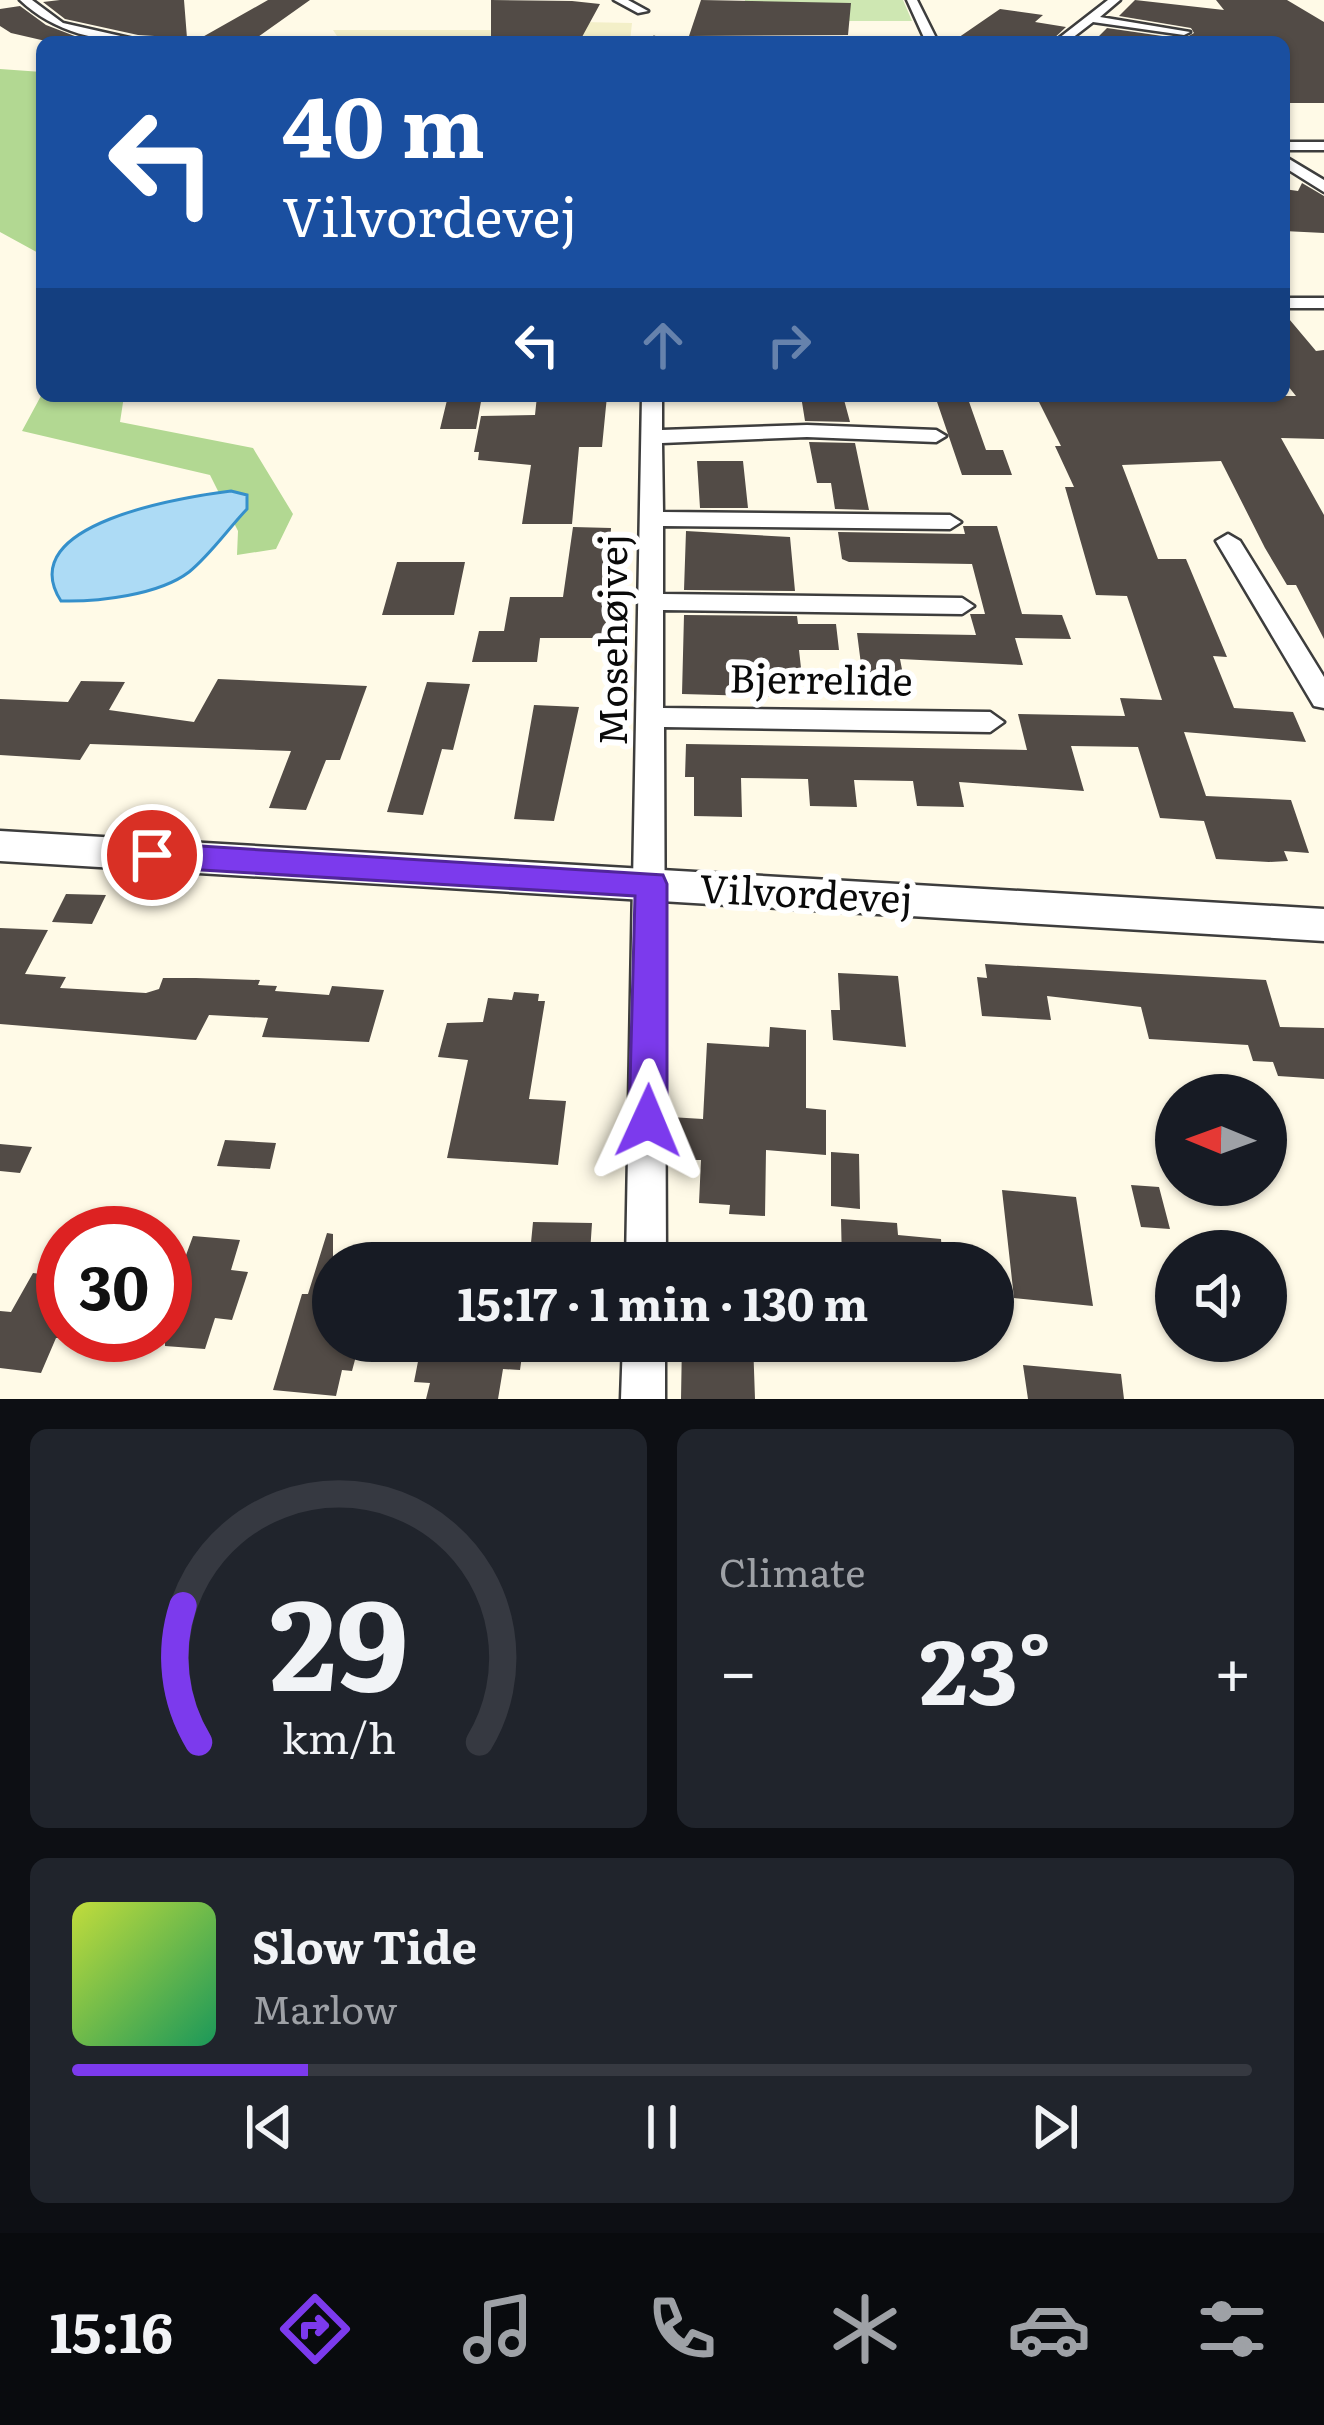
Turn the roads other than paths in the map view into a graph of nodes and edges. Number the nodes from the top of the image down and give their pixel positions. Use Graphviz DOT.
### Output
graph roads {
  1 [pos="26,0"];
  2 [pos="619,0"];
  3 [pos="912,0"];
  4 [pos="1115,0"];
  5 [pos="642,11"];
  6 [pos="1093,19"];
  7 [pos="1184,32"];
  8 [pos="110,36"];
  9 [pos="929,36"];
  10 [pos="1069,36"];
  11 [pos="1290,146"];
  12 [pos="1324,146"];
  13 [pos="1290,164"];
  14 [pos="1324,187"];
  15 [pos="1290,303"];
  16 [pos="1324,303"];
  17 [pos="652,402"];
  18 [pos="652,436"];
  19 [pos="936,436"];
  20 [pos="652,519"];
  21 [pos="950,522"];
  22 [pos="1228,542"];
  23 [pos="652,602"];
  24 [pos="962,607"];
  25 [pos="1324,699"];
  26 [pos="652,717"];
  27 [pos="990,722"];
  28 [pos="0,846"];
  29 [pos="652,884"];
  30 [pos="1324,925"];
  31 [pos="646,1242"];
  32 [pos="644,1362"];
  33 [pos="644,1399"];
  1 -- 8 [label="street"];
  2 -- 5 [label="street"];
  3 -- 9 [label="street"];
  4 -- 6 [label="street"];
  6 -- 7 [label="street"];
  6 -- 10 [label="street"];
  11 -- 12 [label="street"];
  13 -- 14 [label="street"];
  15 -- 16 [label="street"];
  17 -- 18 [label="street, Mosehøjvej"];
  18 -- 19 [label="street"];
  18 -- 20 [label="street, Mosehøjvej"];
  20 -- 21 [label="street"];
  20 -- 23 [label="street, Mosehøjvej"];
  22 -- 25 [label="street"];
  23 -- 24 [label="street, Bjerrelide"];
  23 -- 26 [label="street, Mosehøjvej"];
  26 -- 27 [label="street, Bjerrelide"];
  26 -- 29 [label="street, Mosehøjvej"];
  28 -- 29 [label="street, Vilvordevej"];
  29 -- 30 [label="street, Vilvordevej"];
  29 -- 31 [label="street, Mosehøjvej"];
  32 -- 33 [label="street"];
}
